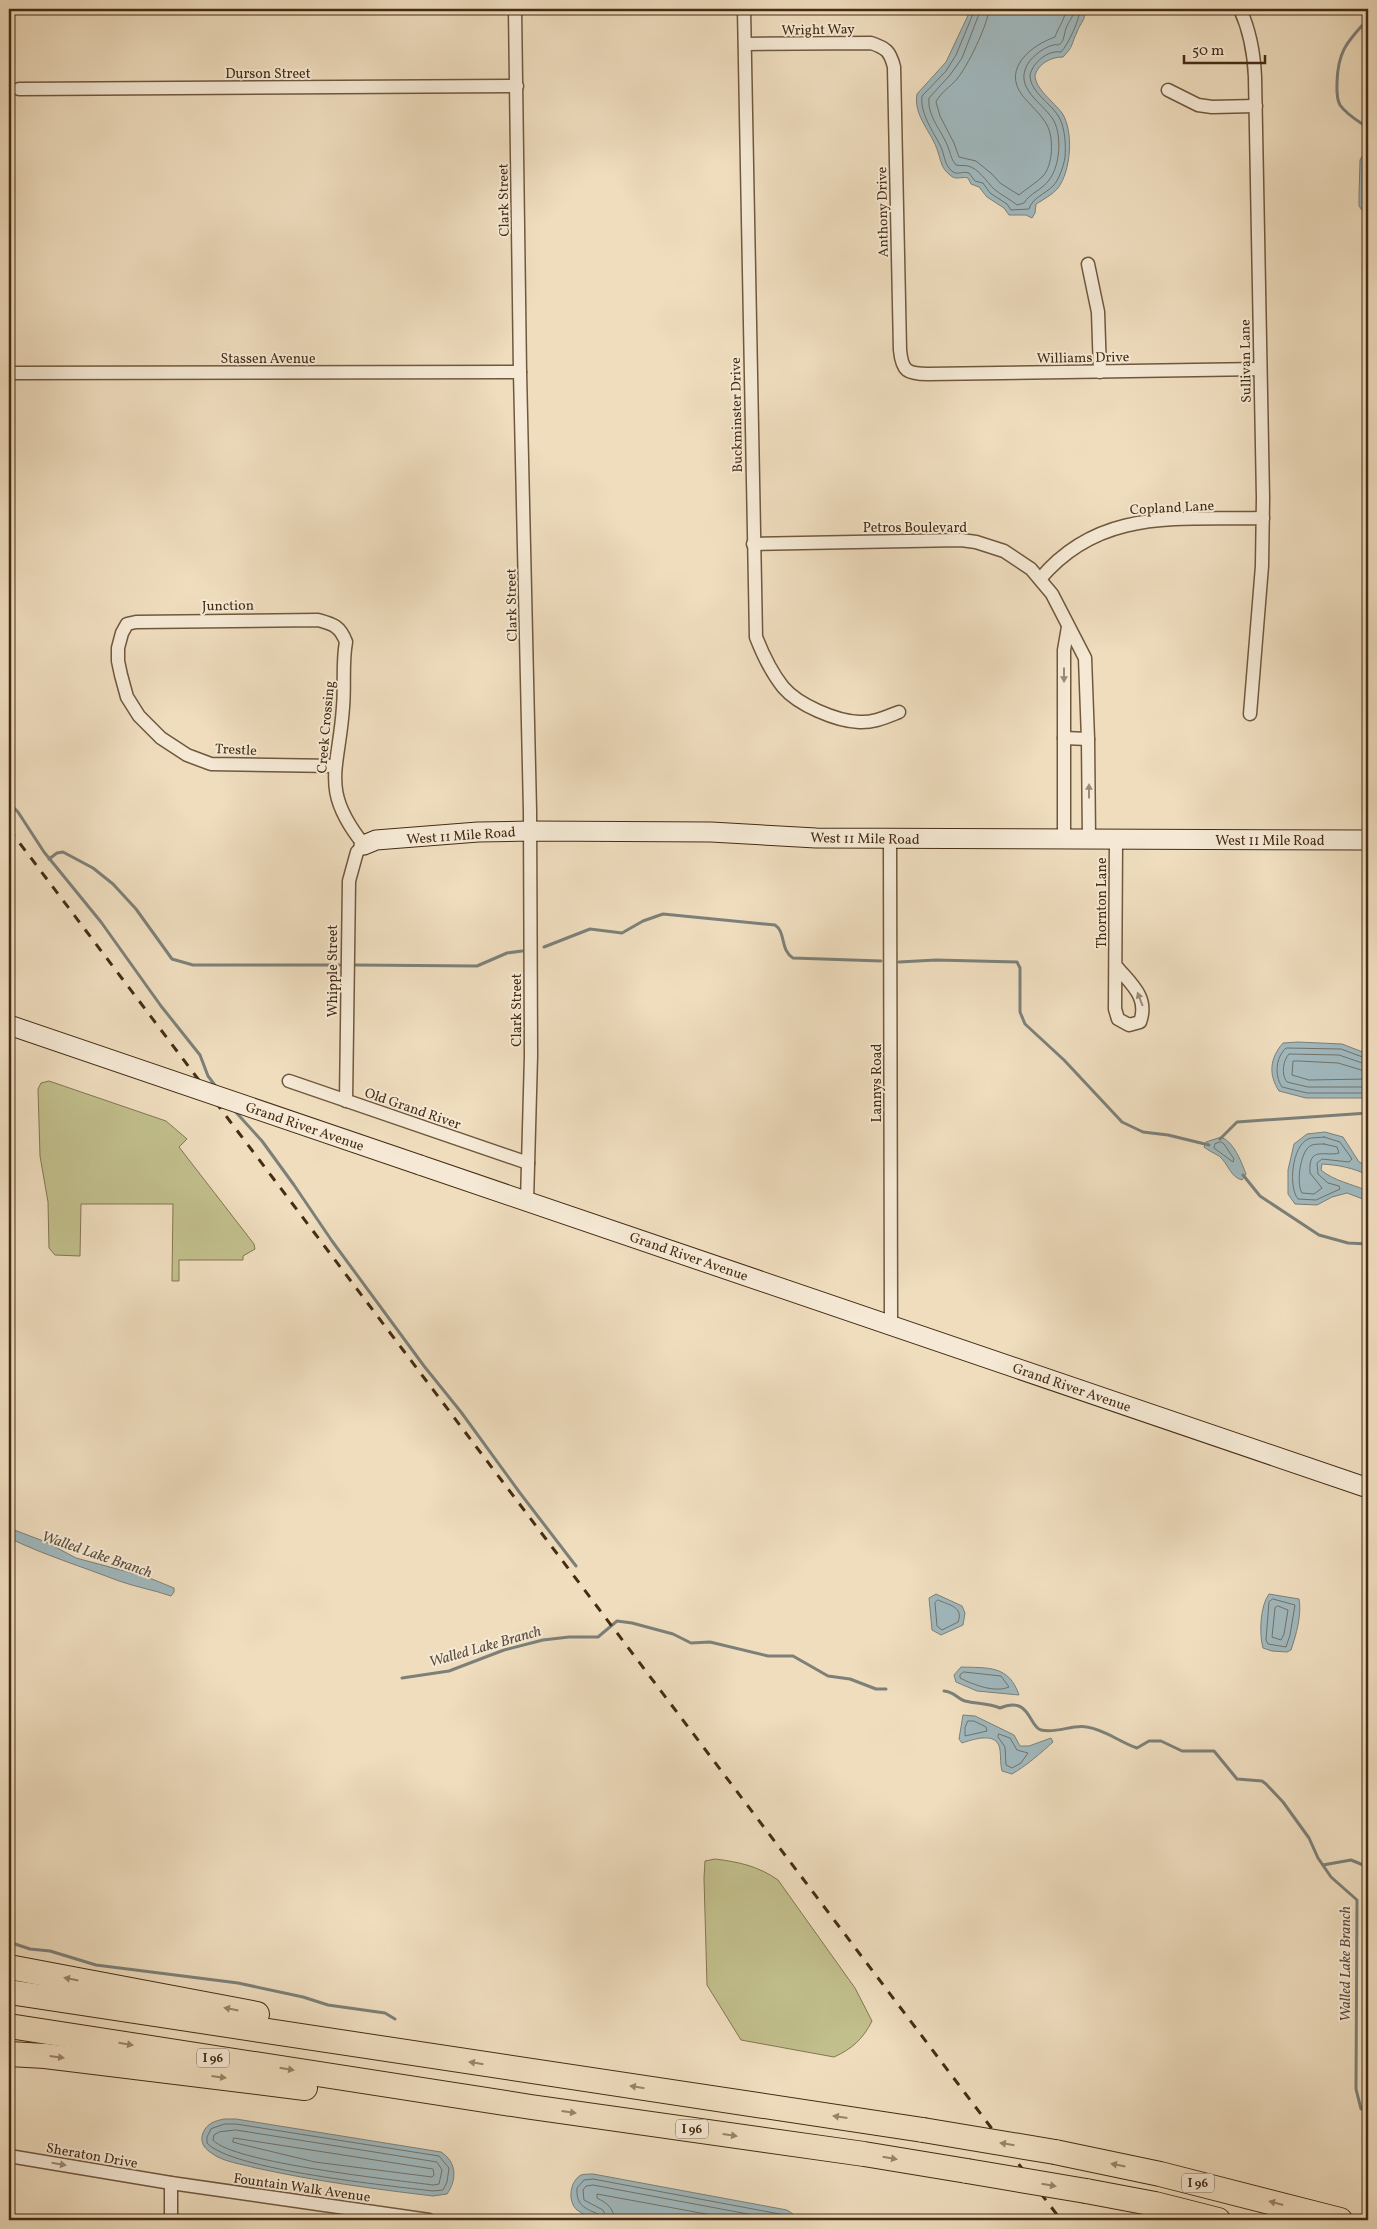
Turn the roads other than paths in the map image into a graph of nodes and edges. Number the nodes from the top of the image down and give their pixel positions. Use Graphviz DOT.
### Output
graph roads {
  1 [pos="515,9"];
  2 [pos="744,9"];
  3 [pos="1240,9"];
  4 [pos="744,44"];
  5 [pos="890,52"];
  6 [pos="516,86"];
  7 [pos="19,89"];
  8 [pos="1168,90"];
  9 [pos="1256,106"];
  10 [pos="1088,264"];
  11 [pos="1260,369"];
  12 [pos="907,370"];
  13 [pos="520,372"];
  14 [pos="1100,372"];
  15 [pos="16,374"];
  16 [pos="1263,518"];
  17 [pos="753,544"];
  18 [pos="1040,579"];
  19 [pos="1068,627"];
  20 [pos="343,635"];
  21 [pos="119,642"];
  22 [pos="900,712"];
  23 [pos="1250,714"];
  24 [pos="1064,738"];
  25 [pos="1088,738"];
  26 [pos="335,766"];
  27 [pos="530,831"];
  28 [pos="890,839"];
  29 [pos="1064,840"];
  30 [pos="1089,840"];
  31 [pos="1116,840"];
  32 [pos="1368,840"];
  33 [pos="364,845"];
  34 [pos="1116,966"];
  35 [pos="9,1025"];
  36 [pos="289,1082"];
  37 [pos="346,1101"];
  38 [pos="528,1163"];
  39 [pos="527,1201"];
  40 [pos="891,1326"];
  41 [pos="1368,1488"];
  42 [pos="9,1967"];
  43 [pos="9,1992"];
  44 [pos="9,2026"];
  45 [pos="309,2037"];
  46 [pos="9,2054"];
  47 [pos="531,2107"];
  48 [pos="9,2156"];
  49 [pos="171,2183"];
  50 [pos="171,2220"];
  51 [pos="429,2220"];
  52 [pos="1218,2220"];
  53 [pos="1340,2220"];
  1 -- 6 [label="street, Clark Street"];
  2 -- 4 [label="street, Buckminster Drive"];
  3 -- 9 [label="street, Sullivan Lane"];
  4 -- 5 [label="street, Wright Way"];
  4 -- 17 [label="street, Buckminster Drive"];
  5 -- 12 [label="street, Anthony Drive"];
  6 -- 7 [label="street, Durson Street"];
  6 -- 13 [label="street, Clark Street"];
  8 -- 9 [label="street"];
  9 -- 11 [label="street, Sullivan Lane"];
  10 -- 14 [label="street"];
  11 -- 14 [label="street, Williams Drive"];
  11 -- 16 [label="street, Sullivan Lane"];
  12 -- 14 [label="street, Williams Drive"];
  13 -- 15 [label="street, Stassen Avenue"];
  13 -- 27 [label="street, Clark Street"];
  16 -- 18 [label="street, Copland Lane"];
  16 -- 23 [label="street, Sullivan Lane"];
  17 -- 18 [label="street, Petros Boulevard"];
  17 -- 22 [label="street, Buckminster Drive"];
  18 -- 19 [label="street, Petros Boulevard"];
  19 -- 24 [label="street, one-way"];
  19 -- 25 [label="street, Petros Boulevard"];
  20 -- 21 [label="street, Junction"];
  20 -- 26 [label="street, Creek Crossing"];
  21 -- 26 [label="street, Trestle"];
  24 -- 25 [label="street"];
  24 -- 29 [label="street"];
  30 -- 25 [label="street, Petros Boulevard, one-way"];
  26 -- 33 [label="street, Creek Crossing"];
  27 -- 28 [label="main road, West 11 Mile Road"];
  27 -- 33 [label="main road, West 11 Mile Road"];
  27 -- 38 [label="street, Clark Street"];
  28 -- 29 [label="main road, West 11 Mile Road"];
  28 -- 40 [label="street, Lannys Road"];
  29 -- 30 [label="main road, West 11 Mile Road"];
  30 -- 31 [label="main road, West 11 Mile Road"];
  31 -- 32 [label="main road, West 11 Mile Road"];
  31 -- 34 [label="street, Thornton Lane"];
  33 -- 37 [label="street, Whipple Street"];
  35 -- 39 [label="main road, Grand River Avenue, bridge"];
  36 -- 37 [label="street, Old Grand River"];
  37 -- 38 [label="street, Old Grand River"];
  38 -- 39 [label="street, Clark Street"];
  39 -- 40 [label="main road, Grand River Avenue"];
  40 -- 41 [label="main road, Grand River Avenue"];
  45 -- 42 [label="highway, one-way"];
  43 -- 45 [label="highway, I 96"];
  44 -- 47 [label="highway, I 96, one-way"];
  53 -- 45 [label="highway, I 96, one-way, bridge"];
  46 -- 47 [label="highway, one-way"];
  47 -- 52 [label="highway, I 96, one-way, bridge"];
  48 -- 49 [label="street, Sheraton Drive, one-way"];
  49 -- 50 [label="street"];
  49 -- 51 [label="street, Fountain Walk Avenue"];
}
